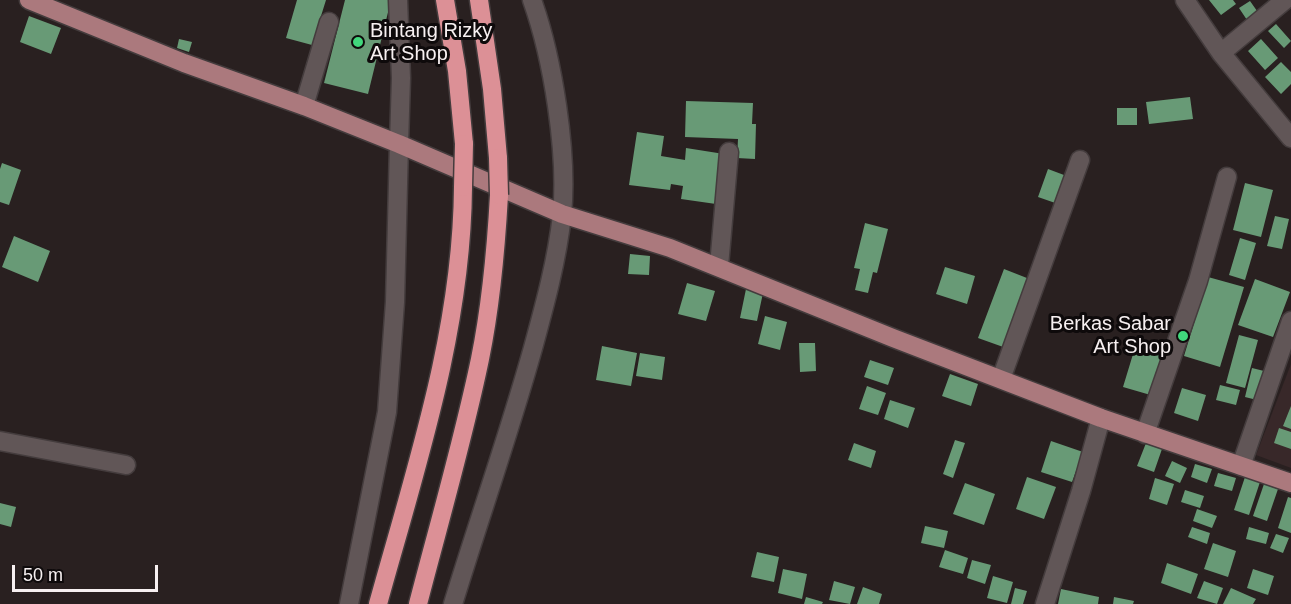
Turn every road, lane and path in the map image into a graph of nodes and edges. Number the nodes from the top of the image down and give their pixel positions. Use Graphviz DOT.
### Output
graph roads {
  1 [pos="30,0"];
  2 [pos="398,0"];
  3 [pos="445,0"];
  4 [pos="479,0"];
  5 [pos="532,0"];
  6 [pos="1185,0"];
  7 [pos="1285,0"];
  8 [pos="329,22"];
  9 [pos="1221,53"];
  10 [pos="304,106"];
  11 [pos="1290,136"];
  12 [pos="399,144"];
  13 [pos="729,152"];
  14 [pos="1080,160"];
  15 [pos="1227,177"];
  16 [pos="562,214"];
  17 [pos="719,266"];
  18 [pos="1291,321"];
  19 [pos="1001,379"];
  20 [pos="1101,418"];
  21 [pos="1145,434"];
  22 [pos="0,441"];
  23 [pos="126,465"];
  24 [pos="1241,466"];
  25 [pos="1291,483"];
  26 [pos="349,604"];
  27 [pos="378,604"];
  28 [pos="418,604"];
  29 [pos="453,604"];
  30 [pos="1045,604"];
  1 -- 10 [label="main road"];
  2 -- 12 [label="street"];
  3 -- 27 [label="highway, bridge"];
  4 -- 28 [label="highway, bridge"];
  5 -- 16 [label="street"];
  6 -- 9 [label="street"];
  7 -- 9 [label="street"];
  8 -- 10 [label="street"];
  9 -- 11 [label="street"];
  10 -- 12 [label="main road"];
  12 -- 16 [label="main road"];
  12 -- 26 [label="street"];
  13 -- 17 [label="street"];
  14 -- 19 [label="street"];
  15 -- 21 [label="street"];
  16 -- 17 [label="main road"];
  16 -- 29 [label="street"];
  17 -- 19 [label="main road"];
  18 -- 24 [label="street"];
  19 -- 20 [label="main road"];
  20 -- 21 [label="main road"];
  20 -- 30 [label="street"];
  21 -- 24 [label="main road"];
  22 -- 23 [label="street"];
  24 -- 25 [label="main road"];
}
